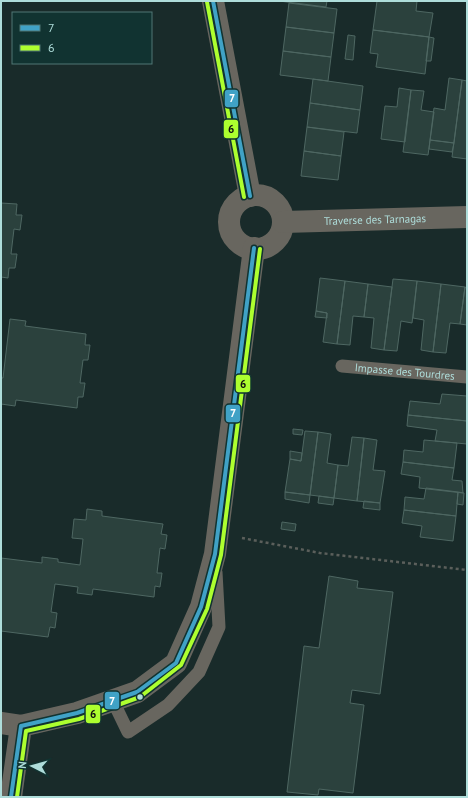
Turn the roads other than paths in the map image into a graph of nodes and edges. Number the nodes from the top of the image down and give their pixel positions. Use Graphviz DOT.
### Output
graph roads {
  1 [pos="213,1"];
  2 [pos="250,196"];
  3 [pos="467,216"];
  4 [pos="283,222"];
  5 [pos="254,248"];
  6 [pos="342,366"];
  7 [pos="467,377"];
  8 [pos="216,544"];
  9 [pos="113,701"];
  10 [pos="11,724"];
  11 [pos="11,797"];
  1 -- 2 [label="street"];
  2 -- 4 [label="street"];
  2 -- 5 [label="street"];
  3 -- 4 [label="street, Traverse des Tarnagas"];
  4 -- 5 [label="street"];
  5 -- 8 [label="street"];
  6 -- 7 [label="lane, Impasse des Tourdres"];
  8 -- 9 [label="street"];
  8 -- 9 [label="lane"];
  9 -- 10 [label="street"];
  10 -- 11 [label="street"];
}
